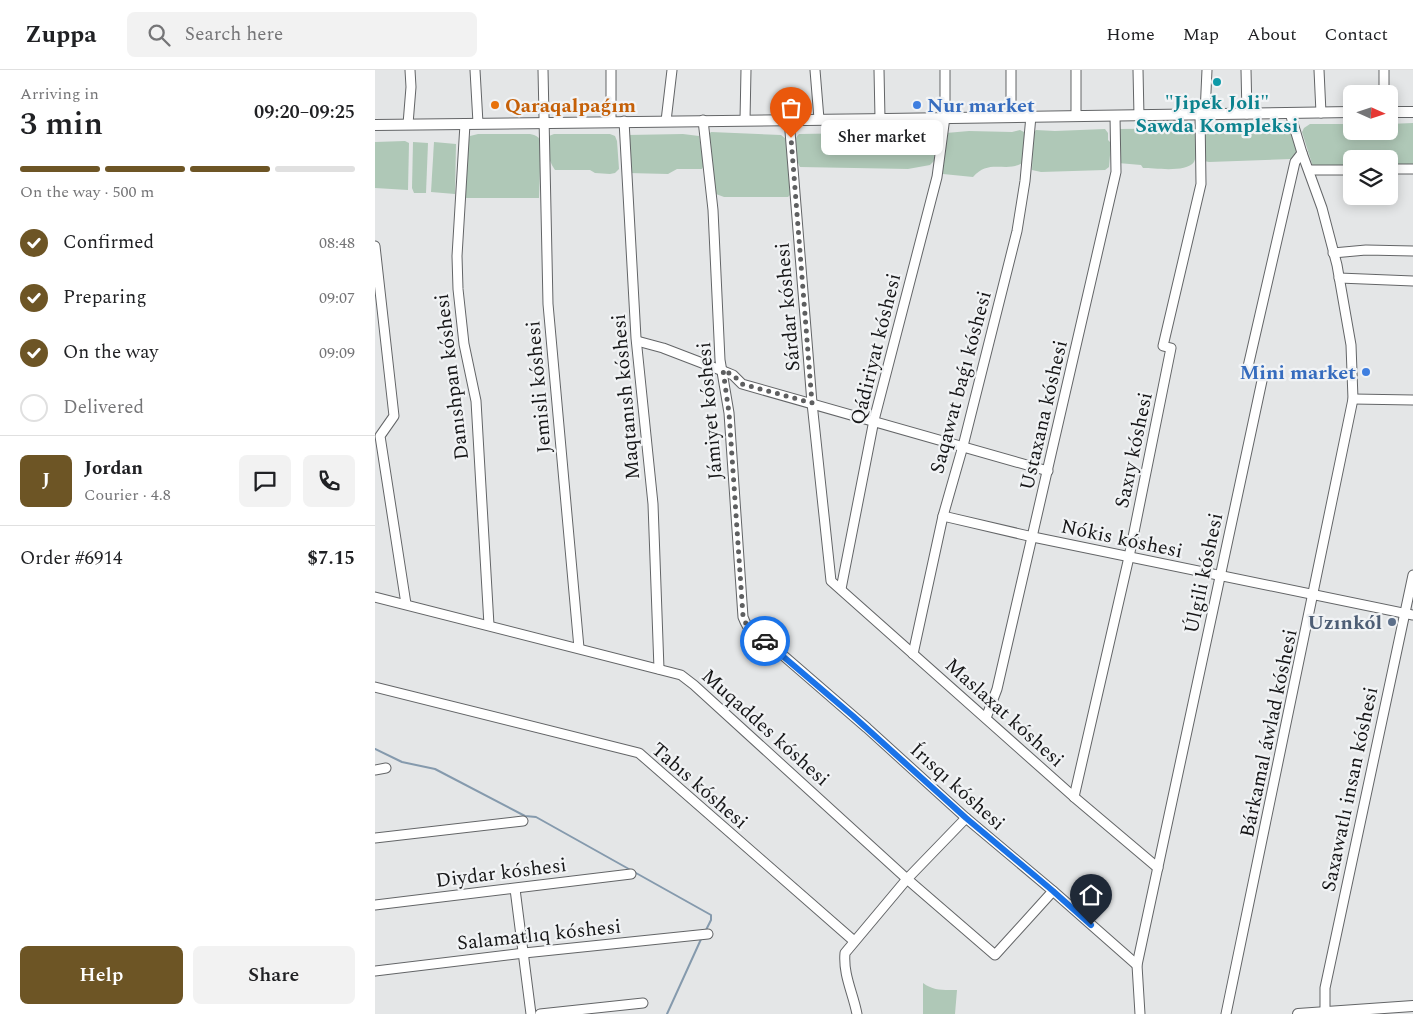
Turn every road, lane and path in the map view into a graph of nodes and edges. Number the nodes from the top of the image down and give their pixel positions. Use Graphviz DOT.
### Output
graph roads {
  1 [pos="410,70"];
  2 [pos="475,70"];
  3 [pos="543,70"];
  4 [pos="611,70"];
  5 [pos="672,70"];
  6 [pos="746,70"];
  7 [pos="815,70"];
  8 [pos="879,70"];
  9 [pos="945,70"];
  10 [pos="1011,70"];
  11 [pos="1076,70"];
  12 [pos="1138,70"];
  13 [pos="1207,70"];
  14 [pos="1246,70"];
  15 [pos="1319,70"];
  16 [pos="1384,70"];
  17 [pos="1384,85"];
  18 [pos="1343,112"];
  19 [pos="1398,112"];
  20 [pos="1413,112"];
  21 [pos="1290,113"];
  22 [pos="1321,113"];
  23 [pos="1203,114"];
  24 [pos="1247,114"];
  25 [pos="1011,116"];
  26 [pos="1031,116"];
  27 [pos="1076,116"];
  28 [pos="1115,116"];
  29 [pos="1139,116"];
  30 [pos="945,117"];
  31 [pos="880,118"];
  32 [pos="789,119"];
  33 [pos="819,119"];
  34 [pos="703,120"];
  35 [pos="745,120"];
  36 [pos="611,121"];
  37 [pos="624,121"];
  38 [pos="667,121"];
  39 [pos="545,122"];
  40 [pos="478,123"];
  41 [pos="408,124"];
  42 [pos="465,124"];
  43 [pos="375,125"];
  44 [pos="1303,153"];
  45 [pos="1398,169"];
  46 [pos="1413,169"];
  47 [pos="1309,170"];
  48 [pos="1343,170"];
  49 [pos="375,246"];
  50 [pos="1413,251"];
  51 [pos="1333,253"];
  52 [pos="1339,278"];
  53 [pos="1413,281"];
  54 [pos="379,328"];
  55 [pos="637,341"];
  56 [pos="723,370"];
  57 [pos="1353,399"];
  58 [pos="1413,400"];
  59 [pos="812,403"];
  60 [pos="874,420"];
  61 [pos="963,446"];
  62 [pos="1048,471"];
  63 [pos="943,516"];
  64 [pos="1033,537"];
  65 [pos="1129,557"];
  66 [pos="1413,574"];
  67 [pos="1220,576"];
  68 [pos="831,581"];
  69 [pos="841,590"];
  70 [pos="1314,595"];
  71 [pos="375,596"];
  72 [pos="406,604"];
  73 [pos="1409,614"];
  74 [pos="489,625"];
  75 [pos="754,635"];
  76 [pos="579,648"];
  77 [pos="913,654"];
  78 [pos="659,669"];
  79 [pos="375,687"];
  80 [pos="986,718"];
  81 [pos="386,768"];
  82 [pos="375,770"];
  83 [pos="1074,797"];
  84 [pos="966,818"];
  85 [pos="523,821"];
  86 [pos="375,838"];
  87 [pos="1159,868"];
  88 [pos="631,874"];
  89 [pos="907,879"];
  90 [pos="515,889"];
  91 [pos="1053,891"];
  92 [pos="375,905"];
  93 [pos="708,934"];
  94 [pos="854,941"];
  95 [pos="524,953"];
  96 [pos="1137,965"];
  97 [pos="375,971"];
  98 [pos="643,1003"];
  99 [pos="1413,1006"];
  100 [pos="1325,1012"];
  101 [pos="531,1014"];
  102 [pos="540,1014"];
  103 [pos="857,1014"];
  104 [pos="1140,1014"];
  105 [pos="1226,1014"];
  106 [pos="1298,1014"];
  1 -- 41 [label="street"];
  2 -- 40 [label="street"];
  3 -- 39 [label="street, Jemisli kóshesi"];
  4 -- 36 [label="street"];
  5 -- 38 [label="street"];
  6 -- 35 [label="street"];
  7 -- 33 [label="street"];
  8 -- 31 [label="street"];
  9 -- 30 [label="street, Qádiriyat kóshesi"];
  10 -- 25 [label="street"];
  11 -- 27 [label="street"];
  12 -- 29 [label="street"];
  13 -- 23 [label="street, Saxıy kóshesi"];
  14 -- 24 [label="street"];
  15 -- 22 [label="street"];
  16 -- 17 [label="street"];
  18 -- 22 [label="main road"];
  19 -- 20 [label="main road"];
  21 -- 22 [label="main road"];
  21 -- 24 [label="main road"];
  21 -- 44 [label="street, Bárkamal áwlad kóshesi"];
  23 -- 24 [label="main road"];
  23 -- 29 [label="main road"];
  23 -- 65 [label="street, Saxıy kóshesi"];
  25 -- 26 [label="main road"];
  25 -- 30 [label="main road"];
  26 -- 27 [label="main road"];
  26 -- 61 [label="street, Saqawat baǵı kóshesi"];
  27 -- 28 [label="main road"];
  28 -- 29 [label="main road"];
  28 -- 62 [label="street, Ustaxana kóshesi"];
  30 -- 31 [label="main road"];
  30 -- 60 [label="street, Qádiriyat kóshesi"];
  31 -- 33 [label="main road"];
  32 -- 33 [label="main road"];
  32 -- 35 [label="main road"];
  32 -- 59 [label="street, Sárdar kóshesi"];
  34 -- 35 [label="main road"];
  34 -- 38 [label="main road"];
  34 -- 56 [label="street, Jámiyet kóshesi"];
  36 -- 37 [label="main road"];
  36 -- 39 [label="main road"];
  37 -- 38 [label="main road"];
  37 -- 55 [label="street, Maqtanısh kóshesi"];
  39 -- 40 [label="main road"];
  39 -- 76 [label="street, Jemisli kóshesi"];
  40 -- 42 [label="main road"];
  41 -- 42 [label="main road"];
  41 -- 43 [label="main road"];
  42 -- 74 [label="street, Danıshpan kóshesi"];
  44 -- 47 [label="street, Bárkamal áwlad kóshesi"];
  44 -- 67 [label="street, Úlgili kóshesi"];
  45 -- 46 [label="street"];
  47 -- 48 [label="street"];
  47 -- 51 [label="street, Bárkamal áwlad kóshesi"];
  49 -- 54 [label="street"];
  50 -- 51 [label="street"];
  51 -- 52 [label="street, Bárkamal áwlad kóshesi"];
  52 -- 53 [label="street"];
  52 -- 57 [label="street, Bárkamal áwlad kóshesi"];
  54 -- 72 [label="street"];
  55 -- 56 [label="street"];
  55 -- 78 [label="street, Maqtanısh kóshesi"];
  56 -- 59 [label="street"];
  56 -- 75 [label="street, Jámiyet kóshesi"];
  57 -- 58 [label="street"];
  57 -- 70 [label="street, Bárkamal áwlad kóshesi"];
  59 -- 60 [label="street"];
  59 -- 68 [label="street, Sárdar kóshesi"];
  60 -- 61 [label="street"];
  60 -- 69 [label="street, Qádiriyat kóshesi"];
  61 -- 62 [label="street"];
  61 -- 63 [label="street, Saqawat baǵı kóshesi"];
  62 -- 64 [label="street, Ustaxana kóshesi"];
  63 -- 64 [label="street, Nókis kóshesi"];
  63 -- 77 [label="street, Saqawat baǵı kóshesi"];
  64 -- 65 [label="street, Nókis kóshesi"];
  64 -- 80 [label="street, Ustaxana kóshesi"];
  65 -- 67 [label="street, Nókis kóshesi"];
  65 -- 83 [label="street, Saxıy kóshesi"];
  66 -- 73 [label="street, Saxawatlı insan kóshesi"];
  67 -- 70 [label="street, Nókis kóshesi"];
  67 -- 87 [label="street, Úlgili kóshesi"];
  68 -- 69 [label="street, Maslaxat kóshesi"];
  69 -- 77 [label="street, Maslaxat kóshesi"];
  70 -- 73 [label="street, Nókis kóshesi"];
  70 -- 105 [label="street, Bárkamal áwlad kóshesi"];
  71 -- 72 [label="street, Muqaddes kóshesi"];
  72 -- 74 [label="street, Muqaddes kóshesi"];
  73 -- 100 [label="street, Saxawatlı insan kóshesi"];
  74 -- 76 [label="street, Muqaddes kóshesi"];
  75 -- 84 [label="street, Írısqı kóshesi"];
  76 -- 78 [label="street, Muqaddes kóshesi"];
  77 -- 80 [label="street, Maslaxat kóshesi"];
  78 -- 89 [label="street, Muqaddes kóshesi"];
  79 -- 94 [label="street, Tabıs kóshesi"];
  80 -- 83 [label="street, Maslaxat kóshesi"];
  81 -- 82 [label="street"];
  83 -- 87 [label="street, Maslaxat kóshesi"];
  84 -- 89 [label="street"];
  84 -- 91 [label="street, Írısqı kóshesi"];
  85 -- 86 [label="street"];
  87 -- 96 [label="street, Úlgili kóshesi"];
  88 -- 90 [label="street, Diydar kóshesi"];
  89 -- 91 [label="street, Muqaddes kóshesi"];
  89 -- 94 [label="street"];
  90 -- 92 [label="street, Diydar kóshesi"];
  90 -- 95 [label="street"];
  91 -- 96 [label="street, Írısqı kóshesi"];
  93 -- 95 [label="street, Salamatlıq kóshesi"];
  94 -- 103 [label="street"];
  95 -- 97 [label="street, Salamatlıq kóshesi"];
  95 -- 101 [label="street"];
  96 -- 104 [label="street, Úlgili kóshesi"];
  98 -- 102 [label="street"];
  99 -- 100 [label="main road"];
  100 -- 106 [label="main road"];
}
